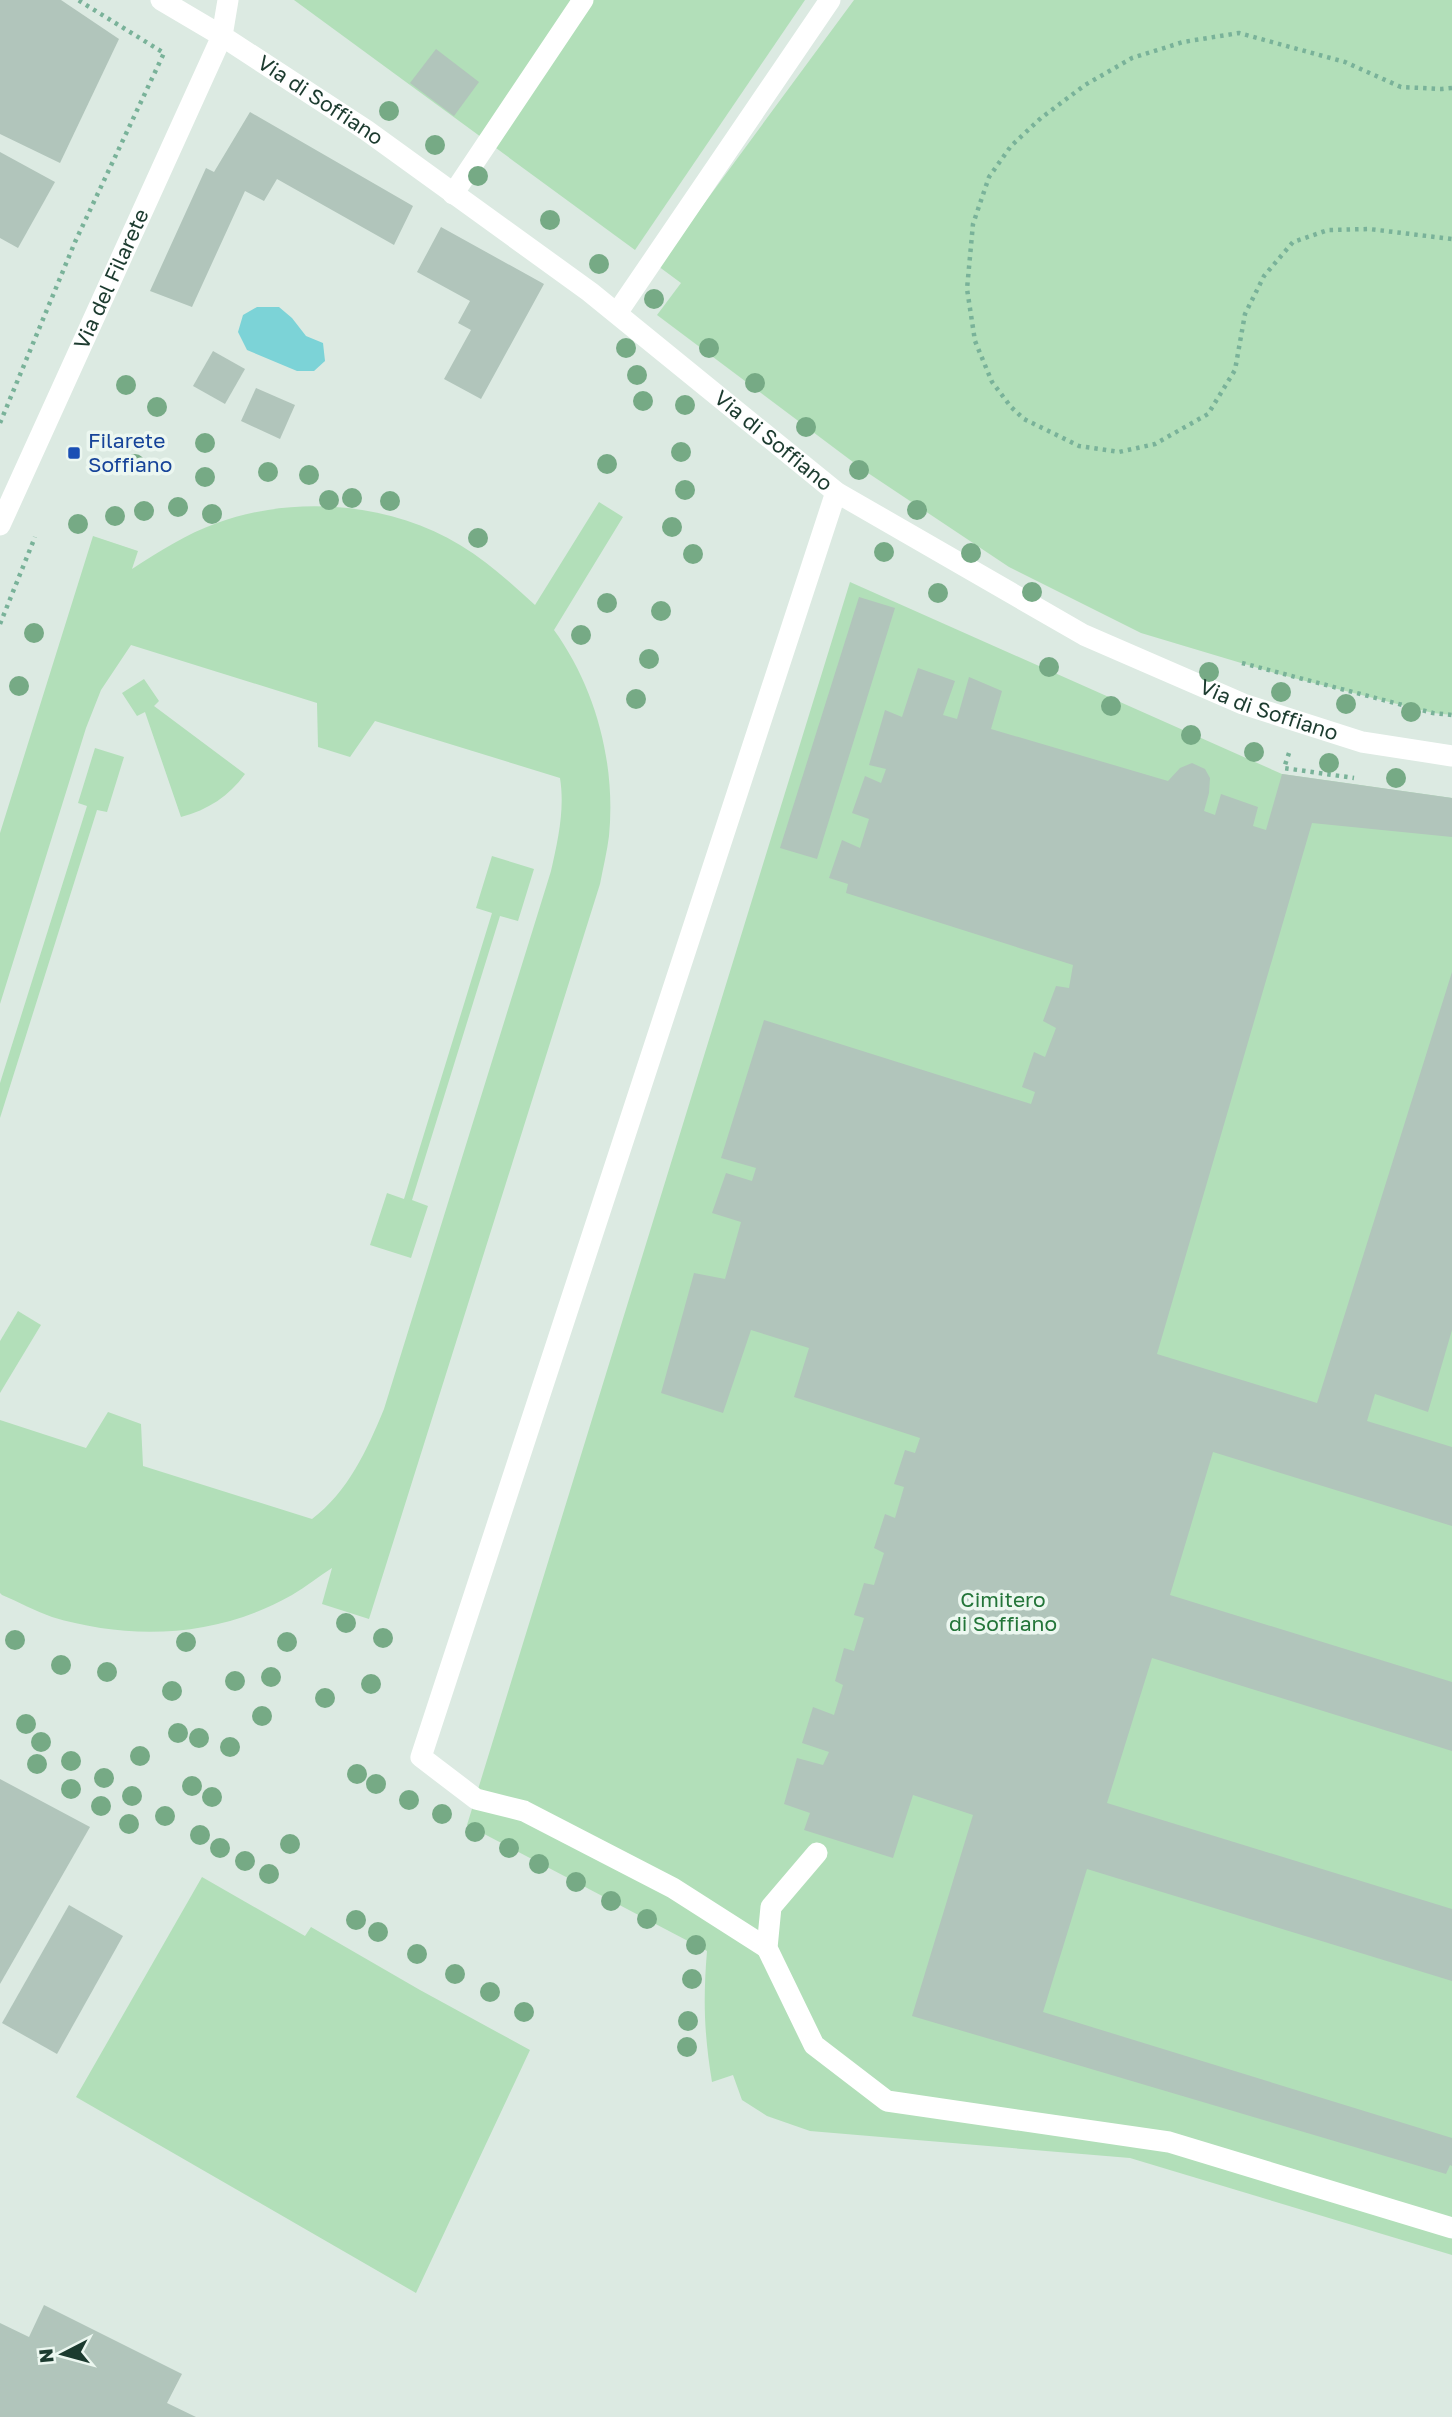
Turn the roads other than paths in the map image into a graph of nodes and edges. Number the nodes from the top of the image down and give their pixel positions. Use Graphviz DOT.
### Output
graph roads {
  1 [pos="161,0"];
  2 [pos="228,0"];
  3 [pos="583,0"];
  4 [pos="830,0"];
  5 [pos="222,36"];
  6 [pos="453,194"];
  7 [pos="617,313"];
  8 [pos="836,492"];
  9 [pos="0,525"];
  10 [pos="1452,756"];
  11 [pos="817,1853"];
  12 [pos="767,1948"];
  13 [pos="1452,2228"];
  1 -- 5 [label="street, Via di Soffiano"];
  2 -- 5 [label="street, Via del Filarete"];
  3 -- 6 [label="street"];
  4 -- 7 [label="street"];
  5 -- 6 [label="street, Via di Soffiano"];
  5 -- 9 [label="street, Via del Filarete"];
  6 -- 7 [label="street, Via di Soffiano"];
  7 -- 8 [label="street, Via di Soffiano"];
  8 -- 10 [label="street, Via di Soffiano"];
  8 -- 12 [label="street"];
  11 -- 12 [label="street"];
  12 -- 13 [label="street"];
}
